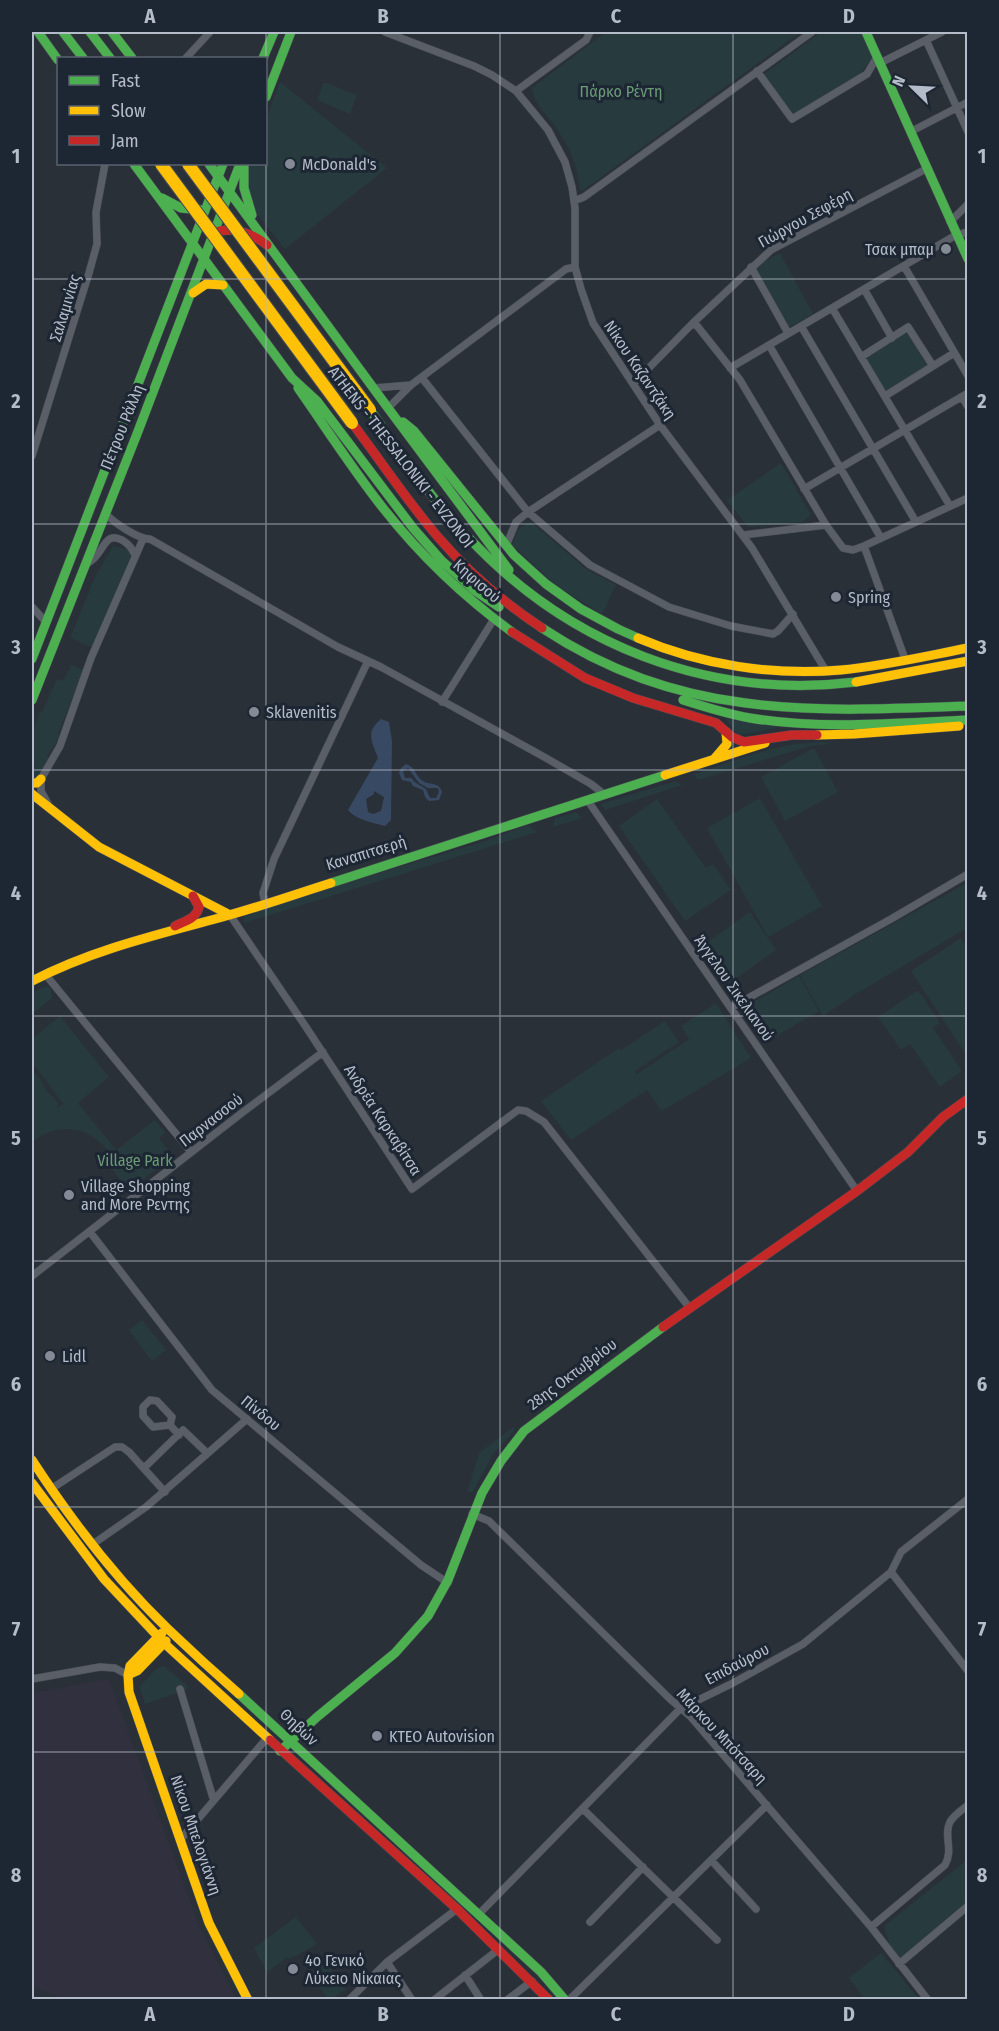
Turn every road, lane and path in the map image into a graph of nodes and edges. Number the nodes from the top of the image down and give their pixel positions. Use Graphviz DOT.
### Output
graph roads {
  1 [pos="38,32"];
  2 [pos="63,32"];
  3 [pos="90,32"];
  4 [pos="112,32"];
  5 [pos="210,32"];
  6 [pos="274,32"];
  7 [pos="291,32"];
  8 [pos="385,32"];
  9 [pos="590,32"];
  10 [pos="812,32"];
  11 [pos="866,32"];
  12 [pos="942,32"];
  13 [pos="926,40"];
  14 [pos="82,57"];
  15 [pos="109,57"];
  16 [pos="131,57"];
  17 [pos="187,57"];
  18 [pos="263,57"];
  19 [pos="57,59"];
  20 [pos="878,60"];
  21 [pos="757,71"];
  22 [pos="516,91"];
  23 [pos="267,95"];
  24 [pos="968,102"];
  25 [pos="956,108"];
  26 [pos="910,132"];
  27 [pos="968,132"];
  28 [pos="105,165"];
  29 [pos="135,165"];
  30 [pos="162,165"];
  31 [pos="189,165"];
  32 [pos="242,165"];
  33 [pos="242,165"];
  34 [pos="926,169"];
  35 [pos="221,170"];
  36 [pos="230,191"];
  37 [pos="156,194"];
  38 [pos="574,201"];
  39 [pos="968,204"];
  40 [pos="206,210"];
  41 [pos="950,222"];
  42 [pos="256,227"];
  43 [pos="215,232"];
  44 [pos="962,233"];
  45 [pos="194,244"];
  46 [pos="280,259"];
  47 [pos="968,259"];
  48 [pos="205,260"];
  49 [pos="904,266"];
  50 [pos="576,267"];
  51 [pos="751,267"];
  52 [pos="223,285"];
  53 [pos="864,289"];
  54 [pos="190,298"];
  55 [pos="832,308"];
  56 [pos="694,322"];
  57 [pos="801,326"];
  58 [pos="788,333"];
  59 [pos="891,336"];
  60 [pos="769,345"];
  61 [pos="954,353"];
  62 [pos="861,357"];
  63 [pos="933,366"];
  64 [pos="730,368"];
  65 [pos="968,376"];
  66 [pos="292,378"];
  67 [pos="422,378"];
  68 [pos="633,384"];
  69 [pos="411,385"];
  70 [pos="374,388"];
  71 [pos="965,395"];
  72 [pos="885,396"];
  73 [pos="968,407"];
  74 [pos="388,408"];
  75 [pos="660,425"];
  76 [pos="905,430"];
  77 [pos="873,448"];
  78 [pos="32,456"];
  79 [pos="840,468"];
  80 [pos="804,489"];
  81 [pos="968,498"];
  82 [pos="950,506"];
  83 [pos="528,512"];
  84 [pos="105,513"];
  85 [pos="916,522"];
  86 [pos="826,525"];
  87 [pos="743,534"];
  88 [pos="881,538"];
  89 [pos="143,539"];
  90 [pos="506,546"];
  91 [pos="864,546"];
  92 [pos="135,555"];
  93 [pos="84,565"];
  94 [pos="531,596"];
  95 [pos="32,607"];
  96 [pos="793,614"];
  97 [pos="494,619"];
  98 [pos="46,622"];
  99 [pos="537,627"];
  100 [pos="968,648"];
  101 [pos="32,659"];
  102 [pos="905,659"];
  103 [pos="368,661"];
  104 [pos="968,661"];
  105 [pos="826,671"];
  106 [pos="656,686"];
  107 [pos="32,700"];
  108 [pos="442,702"];
  109 [pos="968,706"];
  110 [pos="968,720"];
  111 [pos="968,725"];
  112 [pos="726,732"];
  113 [pos="792,735"];
  114 [pos="712,759"];
  115 [pos="36,781"];
  116 [pos="32,794"];
  117 [pos="605,795"];
  118 [pos="588,801"];
  119 [pos="48,804"];
  120 [pos="968,874"];
  121 [pos="192,895"];
  122 [pos="265,903"];
  123 [pos="230,915"];
  124 [pos="168,930"];
  125 [pos="45,974"];
  126 [pos="32,981"];
  127 [pos="732,1007"];
  128 [pos="323,1052"];
  129 [pos="968,1099"];
  130 [pos="191,1152"];
  131 [pos="857,1191"];
  132 [pos="90,1232"];
  133 [pos="32,1276"];
  134 [pos="689,1307"];
  135 [pos="247,1419"];
  136 [pos="170,1425"];
  137 [pos="179,1435"];
  138 [pos="207,1453"];
  139 [pos="32,1460"];
  140 [pos="144,1468"];
  141 [pos="32,1483"];
  142 [pos="51,1489"];
  143 [pos="165,1492"];
  144 [pos="968,1499"];
  145 [pos="472,1514"];
  146 [pos="93,1544"];
  147 [pos="891,1572"];
  148 [pos="448,1583"];
  149 [pos="166,1636"];
  150 [pos="968,1671"];
  151 [pos="128,1675"];
  152 [pos="32,1680"];
  153 [pos="180,1689"];
  154 [pos="680,1708"];
  155 [pos="267,1738"];
  156 [pos="285,1746"];
  157 [pos="213,1798"];
  158 [pos="767,1805"];
  159 [pos="968,1805"];
  160 [pos="583,1809"];
  161 [pos="181,1839"];
  162 [pos="711,1860"];
  163 [pos="643,1868"];
  164 [pos="673,1897"];
  165 [pos="968,1906"];
  166 [pos="457,1909"];
  167 [pos="756,1909"];
  168 [pos="478,1915"];
  169 [pos="590,1922"];
  170 [pos="871,1927"];
  171 [pos="717,1940"];
  172 [pos="499,1949"];
  173 [pos="387,1962"];
  174 [pos="899,1964"];
  175 [pos="465,1975"];
  176 [pos="532,1981"];
  177 [pos="248,2000"];
  178 [pos="349,2000"];
  179 [pos="412,2000"];
  180 [pos="434,2000"];
  181 [pos="481,2000"];
  182 [pos="507,2000"];
  183 [pos="549,2000"];
  184 [pos="567,2000"];
  185 [pos="928,2000"];
  1 -- 19 [label="main road"];
  2 -- 14 [label="main road"];
  3 -- 15 [label="main road"];
  4 -- 16 [label="main road"];
  5 -- 17 [label="street"];
  6 -- 18 [label="main road"];
  7 -- 23 [label="main road"];
  8 -- 22 [label="street, Νίκου Καζαντζάκη"];
  9 -- 22 [label="street"];
  10 -- 21 [label="street"];
  11 -- 20 [label="main road"];
  12 -- 13 [label="street"];
  13 -- 20 [label="street"];
  13 -- 25 [label="street"];
  20 -- 21 [label="street"];
  20 -- 26 [label="main road"];
  21 -- 38 [label="street"];
  22 -- 38 [label="street, Νίκου Καζαντζάκη"];
  24 -- 25 [label="street"];
  25 -- 26 [label="street"];
  25 -- 27 [label="street"];
  26 -- 34 [label="main road"];
  28 -- 78 [label="street, Σαλαμινίας"];
  29 -- 37 [label="main road, Κηφισού"];
  30 -- 99 [label="main road, ATHENS - THESSALONIKI - EVZONOI, bridge"];
  31 -- 94 [label="main road, ATHENS - THESSALONIKI - EVZONOI, bridge"];
  32 -- 36 [label="main road, Πέτρου Ράλλη"];
  33 -- 42 [label="main road"];
  34 -- 41 [label="main road"];
  34 -- 51 [label="street, Γιώργου Σεφέρη"];
  35 -- 36 [label="main road"];
  35 -- 40 [label="main road, Πέτρου Ράλλη"];
  36 -- 40 [label="main road"];
  36 -- 42 [label="main road"];
  36 -- 43 [label="main road, Πέτρου Ράλλη"];
  37 -- 40 [label="main road"];
  37 -- 45 [label="main road, Κηφισού"];
  38 -- 50 [label="street, Νίκου Καζαντζάκη"];
  39 -- 41 [label="street"];
  40 -- 45 [label="main road, Πέτρου Ράλλη"];
  41 -- 44 [label="main road"];
  42 -- 46 [label="main road"];
  43 -- 45 [label="main road"];
  43 -- 46 [label="main road"];
  43 -- 48 [label="main road, Πέτρου Ράλλη"];
  44 -- 47 [label="main road"];
  44 -- 49 [label="street"];
  45 -- 48 [label="main road, Κηφισού"];
  45 -- 98 [label="main road, Πέτρου Ράλλη"];
  46 -- 70 [label="main road"];
  48 -- 52 [label="main road, Κηφισού"];
  48 -- 54 [label="main road, Πέτρου Ράλλη"];
  49 -- 53 [label="street"];
  49 -- 61 [label="street"];
  50 -- 67 [label="street"];
  50 -- 68 [label="street, Νίκου Καζαντζάκη"];
  51 -- 56 [label="street, Γιώργου Σεφέρη"];
  51 -- 58 [label="street"];
  52 -- 54 [label="main road"];
  52 -- 66 [label="main road, Κηφισού"];
  53 -- 55 [label="street"];
  53 -- 59 [label="street"];
  54 -- 84 [label="main road, Πέτρου Ράλλη"];
  55 -- 57 [label="street"];
  55 -- 62 [label="street"];
  56 -- 64 [label="street"];
  56 -- 68 [label="street, Γιώργου Σεφέρη"];
  57 -- 58 [label="street"];
  57 -- 77 [label="street"];
  58 -- 60 [label="street"];
  59 -- 62 [label="street"];
  59 -- 63 [label="street"];
  60 -- 64 [label="street"];
  60 -- 79 [label="street"];
  61 -- 63 [label="street"];
  61 -- 65 [label="street"];
  62 -- 72 [label="street"];
  63 -- 72 [label="street"];
  64 -- 80 [label="street"];
  66 -- 97 [label="main road, Κηφισού"];
  66 -- 99 [label="main road"];
  67 -- 69 [label="street"];
  67 -- 83 [label="street"];
  68 -- 75 [label="street, Νίκου Καζαντζάκη"];
  69 -- 70 [label="street"];
  69 -- 74 [label="street"];
  70 -- 74 [label="main road"];
  71 -- 73 [label="street"];
  71 -- 76 [label="street"];
  72 -- 76 [label="street"];
  74 -- 90 [label="main road"];
  74 -- 94 [label="main road"];
  75 -- 83 [label="street"];
  75 -- 87 [label="street, Νίκου Καζαντζάκη"];
  76 -- 77 [label="street"];
  76 -- 82 [label="street"];
  77 -- 79 [label="street"];
  77 -- 85 [label="street"];
  79 -- 80 [label="street"];
  79 -- 88 [label="street"];
  80 -- 86 [label="street"];
  81 -- 82 [label="street"];
  82 -- 85 [label="street"];
  83 -- 90 [label="street"];
  83 -- 96 [label="street"];
  84 -- 89 [label="street"];
  84 -- 93 [label="main road, Πέτρου Ράλλη"];
  85 -- 88 [label="street"];
  86 -- 87 [label="street"];
  86 -- 91 [label="street"];
  87 -- 96 [label="street, Νίκου Καζαντζάκη"];
  88 -- 91 [label="street"];
  89 -- 92 [label="street"];
  89 -- 103 [label="street"];
  90 -- 105 [label="main road"];
  91 -- 102 [label="street"];
  92 -- 93 [label="street"];
  92 -- 115 [label="street"];
  93 -- 107 [label="main road, Πέτρου Ράλλη"];
  94 -- 104 [label="main road, ATHENS - THESSALONIKI - EVZONOI"];
  95 -- 98 [label="street"];
  96 -- 105 [label="street, Νίκου Καζαντζάκη"];
  97 -- 108 [label="street"];
  97 -- 112 [label="main road, Κηφισού"];
  98 -- 101 [label="main road, Πέτρου Ράλλη"];
  99 -- 106 [label="main road, ATHENS - THESSALONIKI - EVZONOI"];
  100 -- 102 [label="main road"];
  102 -- 105 [label="main road"];
  103 -- 108 [label="street"];
  103 -- 122 [label="street"];
  106 -- 109 [label="main road, ATHENS - THESSALONIKI - EVZONOI"];
  106 -- 110 [label="main road"];
  108 -- 117 [label="street"];
  111 -- 113 [label="main road, Κηφισού"];
  112 -- 113 [label="main road, Κηφισού"];
  112 -- 114 [label="main road"];
  113 -- 114 [label="main road, Καναπιτσερή"];
  114 -- 117 [label="main road, Καναπιτσερή"];
  115 -- 119 [label="street"];
  116 -- 119 [label="main road"];
  117 -- 118 [label="main road, Καναπιτσερή"];
  118 -- 122 [label="main road, Καναπιτσερή"];
  118 -- 127 [label="street, Άγγελου Σικελιανού"];
  119 -- 121 [label="main road"];
  120 -- 127 [label="street"];
  121 -- 123 [label="main road"];
  121 -- 124 [label="main road"];
  122 -- 123 [label="main road, Καναπιτσερή"];
  123 -- 124 [label="main road, Καναπιτσερή"];
  123 -- 128 [label="street, Ανδρέα Καρκαβίτσα"];
  124 -- 125 [label="main road, Καναπιτσερή"];
  125 -- 126 [label="main road, Καναπιτσερή"];
  125 -- 130 [label="street"];
  127 -- 131 [label="street, Άγγελου Σικελιανού"];
  128 -- 130 [label="street, Παρνασσού"];
  128 -- 134 [label="street, Ανδρέα Καρκαβίτσα"];
  129 -- 131 [label="main road, 28ης Οκτωβρίου"];
  130 -- 132 [label="street, Παρνασσού"];
  131 -- 134 [label="main road, 28ης Οκτωβρίου"];
  132 -- 133 [label="street, Παρνασσού"];
  132 -- 135 [label="street, Πίνδου"];
  134 -- 145 [label="main road, 28ης Οκτωβρίου"];
  135 -- 138 [label="street"];
  135 -- 148 [label="street, Πίνδου"];
  136 -- 136 [label="street"];
  136 -- 137 [label="street"];
  137 -- 138 [label="street"];
  137 -- 140 [label="street"];
  138 -- 143 [label="street"];
  139 -- 142 [label="main road, Θηβών"];
  140 -- 142 [label="street"];
  140 -- 143 [label="street"];
  141 -- 149 [label="main road, Θηβών"];
  142 -- 146 [label="main road, Θηβών"];
  143 -- 146 [label="street"];
  144 -- 147 [label="street, Επιδαύρου"];
  145 -- 148 [label="main road, 28ης Οκτωβρίου"];
  145 -- 154 [label="street, Μάρκου Μπότσαρη"];
  146 -- 149 [label="main road, Θηβών"];
  147 -- 150 [label="street"];
  147 -- 154 [label="street, Επιδαύρου"];
  148 -- 156 [label="main road, 28ης Οκτωβρίου"];
  149 -- 151 [label="main road"];
  149 -- 155 [label="main road, Θηβών"];
  149 -- 156 [label="main road, Θηβών"];
  151 -- 152 [label="street"];
  151 -- 161 [label="main road, Νίκου Μπελογιάννη"];
  153 -- 157 [label="street"];
  154 -- 158 [label="street, Μάρκου Μπότσαρη"];
  154 -- 160 [label="street, Επιδαύρου"];
  155 -- 156 [label="main road, Θηβών"];
  155 -- 157 [label="street"];
  156 -- 166 [label="main road, Θηβών"];
  156 -- 168 [label="main road, Θηβών"];
  157 -- 161 [label="street"];
  158 -- 162 [label="street"];
  158 -- 170 [label="street, Μάρκου Μπότσαρη"];
  159 -- 170 [label="street"];
  160 -- 163 [label="street"];
  160 -- 168 [label="street, Επιδαύρου"];
  161 -- 177 [label="main road, Νίκου Μπελογιάννη"];
  162 -- 164 [label="street"];
  162 -- 167 [label="street"];
  163 -- 164 [label="street"];
  163 -- 169 [label="street"];
  164 -- 171 [label="street"];
  164 -- 184 [label="street"];
  165 -- 174 [label="street"];
  166 -- 172 [label="main road, Θηβών"];
  166 -- 173 [label="street"];
  168 -- 184 [label="main road, Θηβών"];
  170 -- 174 [label="street, Μάρκου Μπότσαρη"];
  172 -- 175 [label="street"];
  172 -- 176 [label="main road, Θηβών"];
  173 -- 178 [label="street"];
  173 -- 179 [label="street"];
  174 -- 185 [label="street, Μάρκου Μπότσαρη"];
  175 -- 180 [label="street"];
  175 -- 181 [label="street"];
  176 -- 182 [label="street"];
  176 -- 183 [label="main road, Θηβών"];
}
